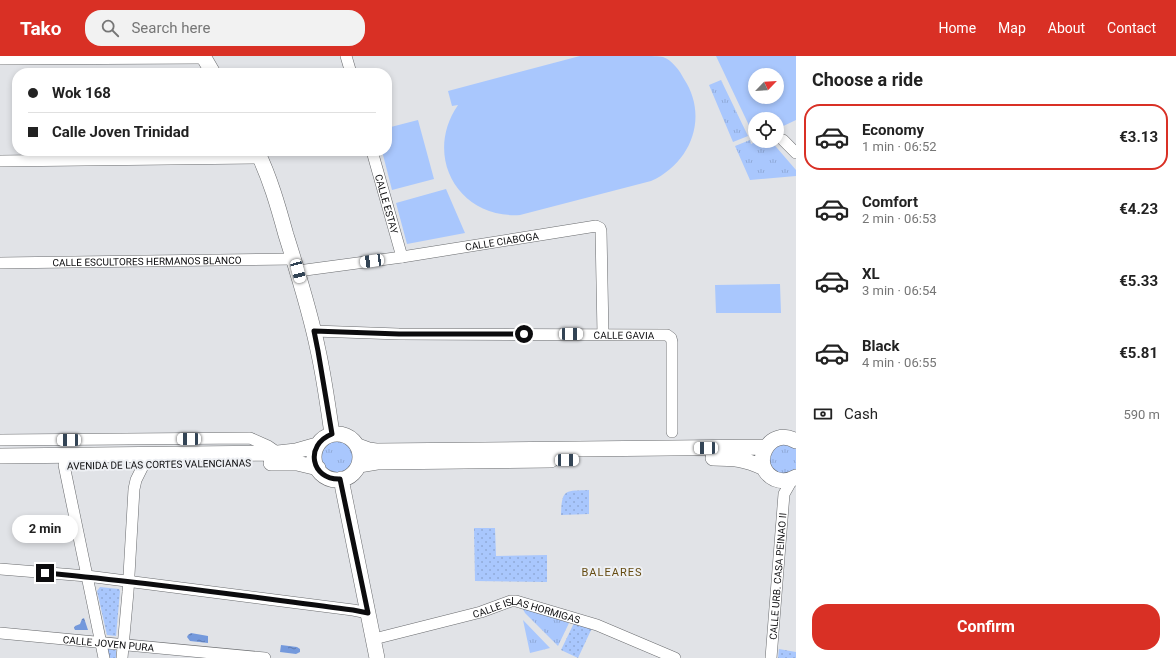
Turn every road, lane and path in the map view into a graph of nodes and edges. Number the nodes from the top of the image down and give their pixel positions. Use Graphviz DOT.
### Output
graph roads {
  1 [pos="346,56"];
  2 [pos="204,57"];
  3 [pos="0,59"];
  4 [pos="210,68"];
  5 [pos="350,68"];
  6 [pos="784,141"];
  7 [pos="796,153"];
  8 [pos="216,156"];
  9 [pos="259,156"];
  10 [pos="373,156"];
  11 [pos="0,161"];
  12 [pos="402,257"];
  13 [pos="0,263"];
  14 [pos="296,265"];
  15 [pos="314,331"];
  16 [pos="603,334"];
  17 [pos="672,432"];
  18 [pos="332,434"];
  19 [pos="0,440"];
  20 [pos="796,441"];
  21 [pos="317,445"];
  22 [pos="358,446"];
  23 [pos="766,446"];
  24 [pos="278,453"];
  25 [pos="0,456"];
  26 [pos="144,464"];
  27 [pos="64,465"];
  28 [pos="359,465"];
  29 [pos="0,466"];
  30 [pos="318,468"];
  31 [pos="764,468"];
  32 [pos="794,478"];
  33 [pos="340,479"];
  34 [pos="776,479"];
  35 [pos="784,494"];
  36 [pos="0,569"];
  37 [pos="87,576"];
  38 [pos="129,581"];
  39 [pos="368,613"];
  40 [pos="0,633"];
  41 [pos="374,639"];
  42 [pos="101,643"];
  43 [pos="124,645"];
  44 [pos="104,658"];
  45 [pos="122,658"];
  46 [pos="265,658"];
  47 [pos="377,658"];
  48 [pos="675,658"];
  49 [pos="771,658"];
  1 -- 5 [label="street"];
  2 -- 3 [label="street"];
  2 -- 4 [label="main road"];
  6 -- 7 [label="street"];
  8 -- 11 [label="street"];
  9 -- 14 [label="main road"];
  10 -- 12 [label="street, CALLE ESTAY"];
  12 -- 14 [label="street, CALLE CIABOGA"];
  12 -- 16 [label="street, CALLE CIABOGA"];
  13 -- 14 [label="street, CALLE ESCULTORES HERMANOS BLANCO"];
  14 -- 15 [label="main road"];
  15 -- 16 [label="street, CALLE GAVIA"];
  15 -- 18 [label="main road"];
  16 -- 17 [label="street, CALLE GAVIA"];
  18 -- 21 [label="main road"];
  18 -- 22 [label="main road"];
  19 -- 24 [label="street"];
  20 -- 23 [label="main road"];
  21 -- 24 [label="main road, AVENIDA DE LAS CORTES VALENCIANAS"];
  21 -- 30 [label="main road"];
  22 -- 23 [label="main road"];
  22 -- 28 [label="main road"];
  23 -- 31 [label="main road"];
  24 -- 25 [label="main road, AVENIDA DE LAS CORTES VALENCIANAS"];
  26 -- 27 [label="main road, AVENIDA DE LAS CORTES VALENCIANAS"];
  26 -- 30 [label="main road, AVENIDA DE LAS CORTES VALENCIANAS"];
  26 -- 38 [label="street"];
  27 -- 29 [label="main road, AVENIDA DE LAS CORTES VALENCIANAS"];
  27 -- 37 [label="street"];
  28 -- 31 [label="main road"];
  28 -- 33 [label="main road"];
  30 -- 33 [label="main road"];
  31 -- 34 [label="main road"];
  32 -- 34 [label="main road"];
  32 -- 35 [label="street, CALLE URB. CASA PEINAO II"];
  33 -- 39 [label="main road"];
  34 -- 35 [label="street"];
  35 -- 49 [label="street, CALLE URB. CASA PEINAO II"];
  36 -- 37 [label="street"];
  37 -- 38 [label="street"];
  37 -- 42 [label="street"];
  38 -- 39 [label="street"];
  38 -- 43 [label="street"];
  39 -- 41 [label="main road"];
  40 -- 42 [label="street, CALLE JOVEN PURA"];
  41 -- 47 [label="main road"];
  41 -- 48 [label="street, CALLE ISLAS HORMIGAS"];
  42 -- 43 [label="street, CALLE JOVEN PURA"];
  42 -- 44 [label="street"];
  43 -- 45 [label="street"];
  43 -- 46 [label="street, CALLE JOVEN PURA"];
}
